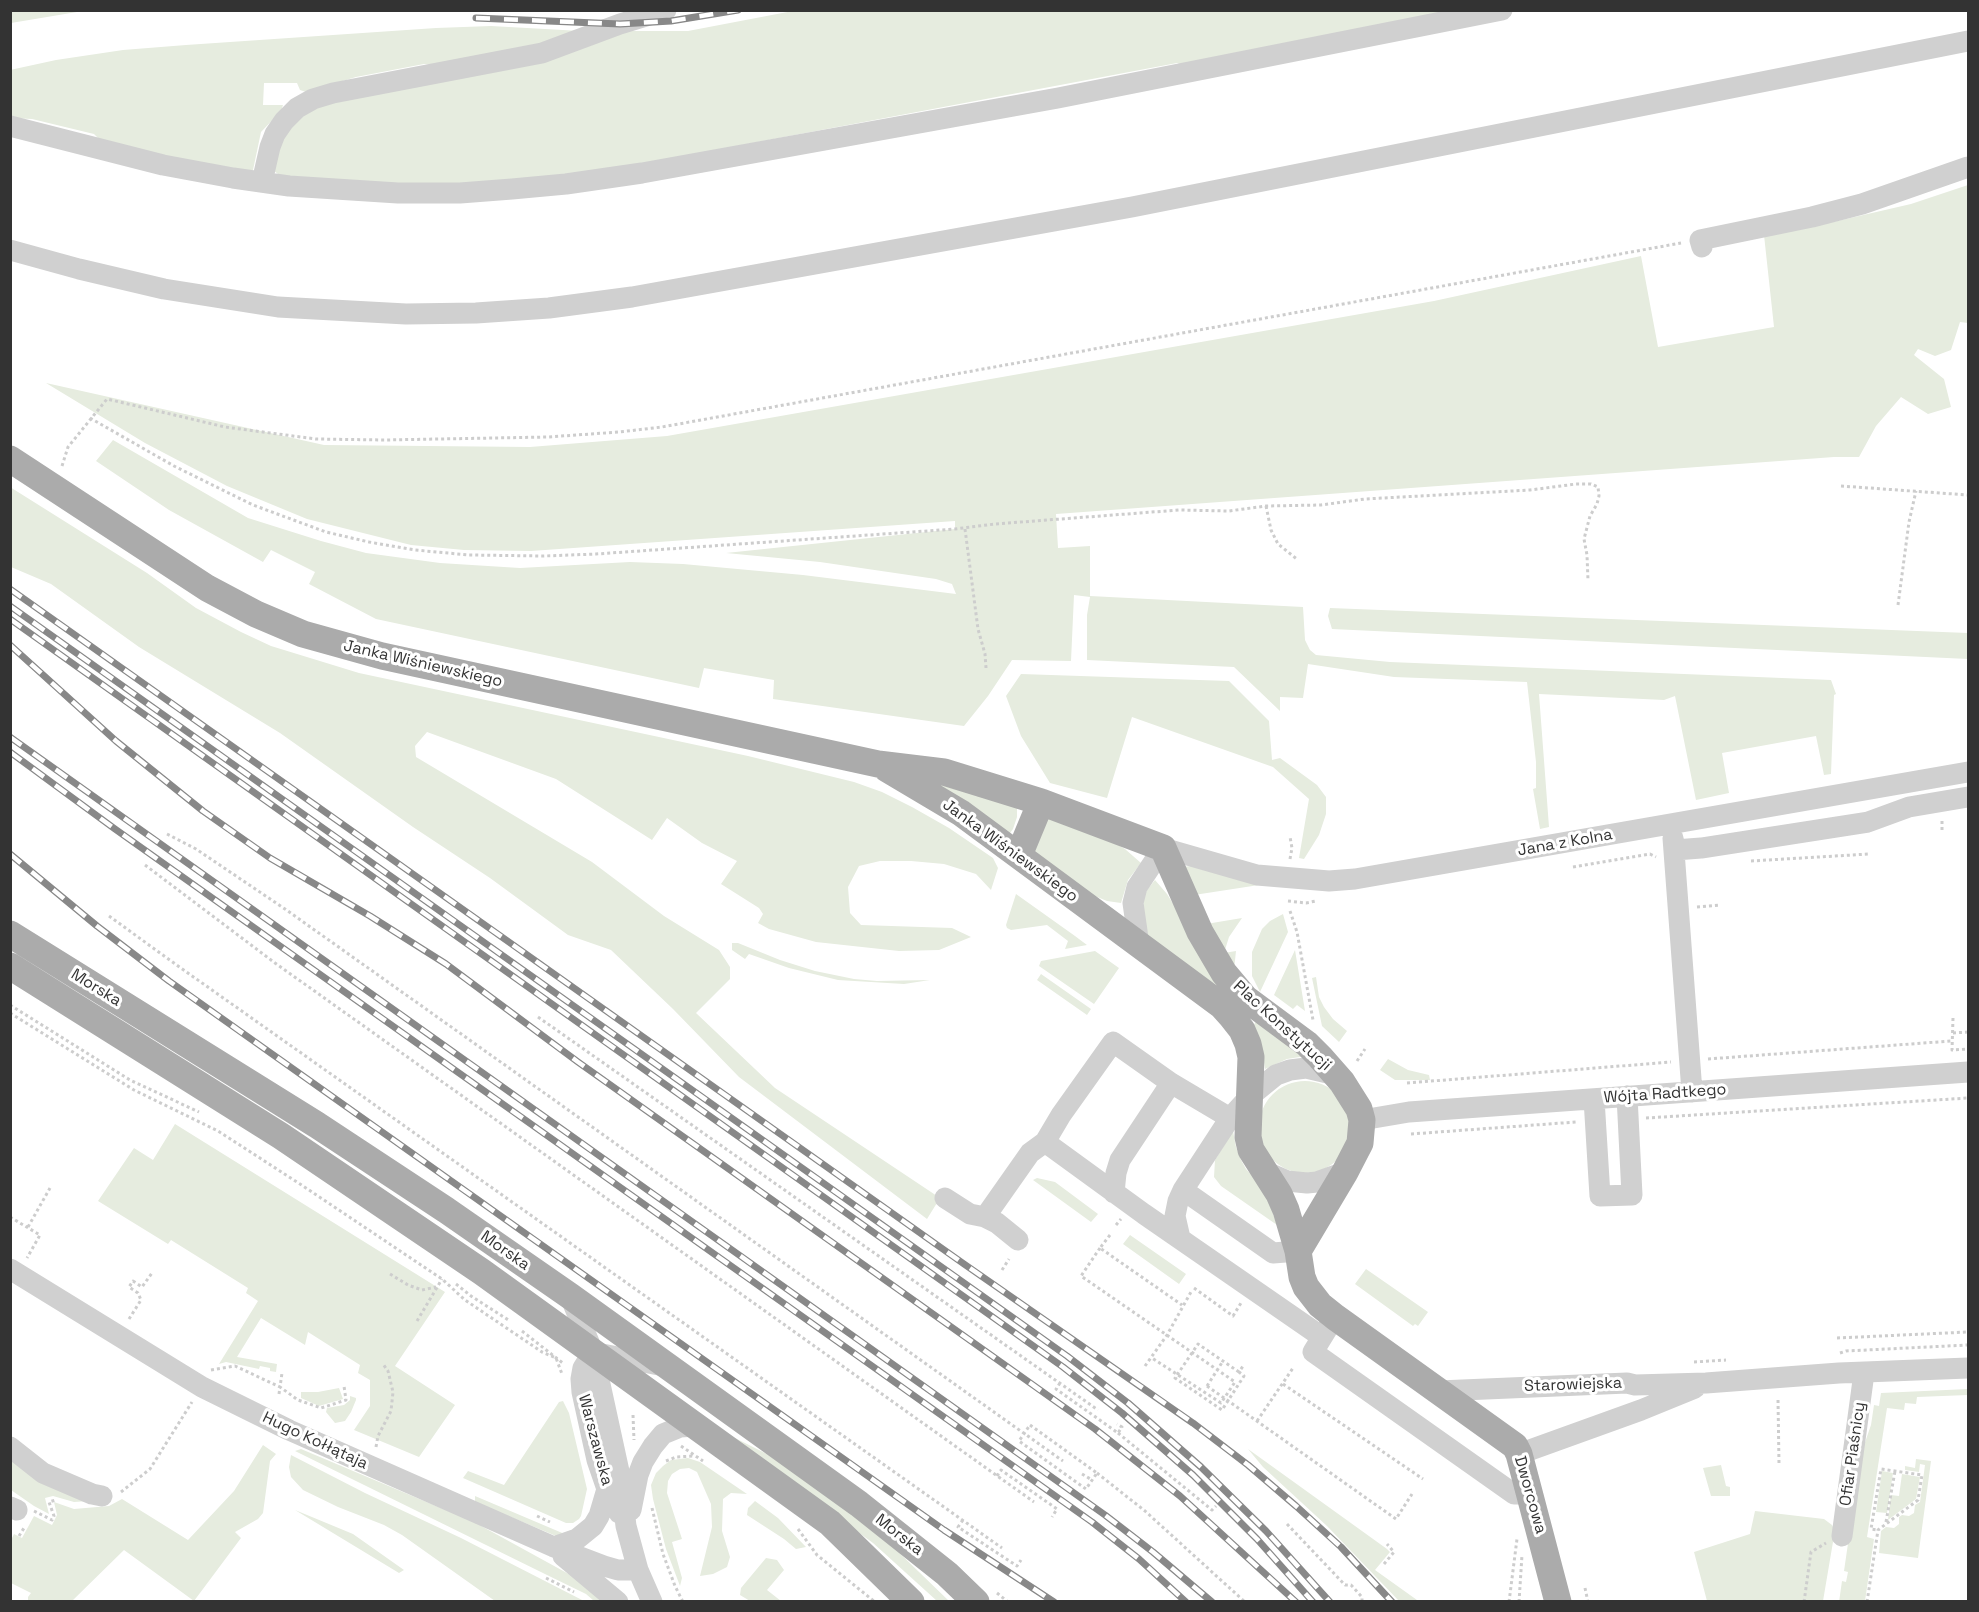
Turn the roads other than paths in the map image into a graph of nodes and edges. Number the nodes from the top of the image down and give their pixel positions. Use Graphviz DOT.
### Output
graph roads {
  1 [pos="666,10"];
  2 [pos="1502,10"];
  3 [pos="1968,41"];
  4 [pos="10,126"];
  5 [pos="1968,167"];
  6 [pos="262,182"];
  7 [pos="1701,243"];
  8 [pos="10,250"];
  9 [pos="10,459"];
  10 [pos="878,764"];
  11 [pos="1968,772"];
  12 [pos="1968,797"];
  13 [pos="1041,802"];
  14 [pos="1670,824"];
  15 [pos="1162,848"];
  16 [pos="1675,850"];
  17 [pos="1019,855"];
  18 [pos="10,934"];
  19 [pos="1139,945"];
  20 [pos="10,966"];
  21 [pos="1346,1068"];
  22 [pos="1968,1072"];
  23 [pos="1172,1083"];
  24 [pos="1692,1092"];
  25 [pos="1627,1096"];
  26 [pos="1249,1097"];
  27 [pos="1594,1099"];
  28 [pos="1230,1118"];
  29 [pos="1362,1120"];
  30 [pos="1045,1142"];
  31 [pos="1264,1171"];
  32 [pos="1345,1172"];
  33 [pos="1183,1190"];
  34 [pos="1114,1192"];
  35 [pos="945,1198"];
  36 [pos="985,1217"];
  37 [pos="1180,1238"];
  38 [pos="1013,1250"];
  39 [pos="1298,1251"];
  40 [pos="17,1266"];
  41 [pos="570,1296"];
  42 [pos="1328,1327"];
  43 [pos="593,1352"];
  44 [pos="668,1367"];
  45 [pos="1968,1368"];
  46 [pos="1864,1373"];
  47 [pos="1706,1383"];
  48 [pos="1635,1385"];
  49 [pos="1439,1391"];
  50 [pos="1641,1410"];
  51 [pos="688,1435"];
  52 [pos="10,1447"];
  53 [pos="1519,1454"];
  54 [pos="607,1488"];
  55 [pos="1530,1494"];
  56 [pos="102,1496"];
  57 [pos="626,1526"];
  58 [pos="1843,1534"];
  59 [pos="554,1547"];
  60 [pos="638,1570"];
  61 [pos="618,1602"];
  62 [pos="652,1602"];
  63 [pos="911,1602"];
  64 [pos="976,1602"];
  65 [pos="1558,1602"];
  1 -- 6 [label="street"];
  2 -- 6 [label="street"];
  3 -- 8 [label="street"];
  4 -- 6 [label="street"];
  5 -- 7 [label="street"];
  9 -- 10 [label="main road, Janka Wiśniewskiego"];
  10 -- 13 [label="main road, Janka Wiśniewskiego"];
  10 -- 17 [label="main road, Janka Wiśniewskiego"];
  11 -- 14 [label="street, Jana z Kolna"];
  12 -- 16 [label="street"];
  13 -- 15 [label="main road, Janka Wiśniewskiego"];
  13 -- 17 [label="main road"];
  14 -- 15 [label="street, Jana z Kolna"];
  14 -- 16 [label="street"];
  15 -- 19 [label="street"];
  15 -- 21 [label="main road, Plac Konstytucji"];
  16 -- 24 [label="street"];
  17 -- 19 [label="main road, Janka Wiśniewskiego"];
  18 -- 41 [label="main road, Morska"];
  19 -- 26 [label="main road, Plac Konstytucji"];
  20 -- 43 [label="main road, Morska"];
  21 -- 26 [label="street, Plac Konstytucji"];
  21 -- 29 [label="main road, Plac Konstytucji"];
  22 -- 24 [label="street, Wójta Radtkego"];
  23 -- 28 [label="street"];
  23 -- 30 [label="street"];
  23 -- 34 [label="street"];
  24 -- 25 [label="street, Wójta Radtkego"];
  25 -- 27 [label="street, Wójta Radtkego"];
  25 -- 27 [label="street"];
  26 -- 28 [label="street"];
  26 -- 31 [label="main road, Plac Konstytucji"];
  27 -- 29 [label="street, Wójta Radtkego"];
  28 -- 33 [label="street"];
  29 -- 32 [label="main road"];
  30 -- 34 [label="street"];
  30 -- 36 [label="street"];
  31 -- 32 [label="street"];
  31 -- 39 [label="main road, Plac Konstytucji"];
  32 -- 39 [label="main road"];
  33 -- 37 [label="street"];
  33 -- 39 [label="street"];
  34 -- 37 [label="street"];
  35 -- 36 [label="street"];
  36 -- 38 [label="street"];
  37 -- 42 [label="street"];
  39 -- 42 [label="main road, Plac Konstytucji"];
  40 -- 59 [label="street, Hugo Kołłątaja"];
  41 -- 43 [label="street, Warszawska"];
  41 -- 44 [label="main road, Morska"];
  42 -- 49 [label="main road, Plac Konstytucji"];
  42 -- 55 [label="street"];
  43 -- 44 [label="street"];
  43 -- 51 [label="main road, Morska"];
  43 -- 54 [label="street, Warszawska"];
  43 -- 57 [label="street, Warszawska"];
  44 -- 64 [label="main road, Morska"];
  45 -- 46 [label="street, Starowiejska"];
  46 -- 47 [label="street, Starowiejska"];
  46 -- 58 [label="street, Ofiar Piaśnicy"];
  47 -- 48 [label="street, Starowiejska"];
  47 -- 50 [label="street, Starowiejska"];
  48 -- 49 [label="street, Starowiejska"];
  48 -- 50 [label="street"];
  49 -- 53 [label="main road, Dworcowa"];
  50 -- 53 [label="street, Starowiejska"];
  51 -- 57 [label="street, Warszawska"];
  51 -- 63 [label="main road, Morska"];
  52 -- 56 [label="street"];
  53 -- 55 [label="main road, Dworcowa"];
  54 -- 57 [label="street, Warszawska"];
  54 -- 59 [label="street"];
  55 -- 65 [label="main road, Dworcowa"];
  57 -- 60 [label="street, Warszawska"];
  59 -- 60 [label="street, Hugo Kołłątaja"];
  59 -- 61 [label="street"];
  60 -- 62 [label="street, Warszawska"];
}
